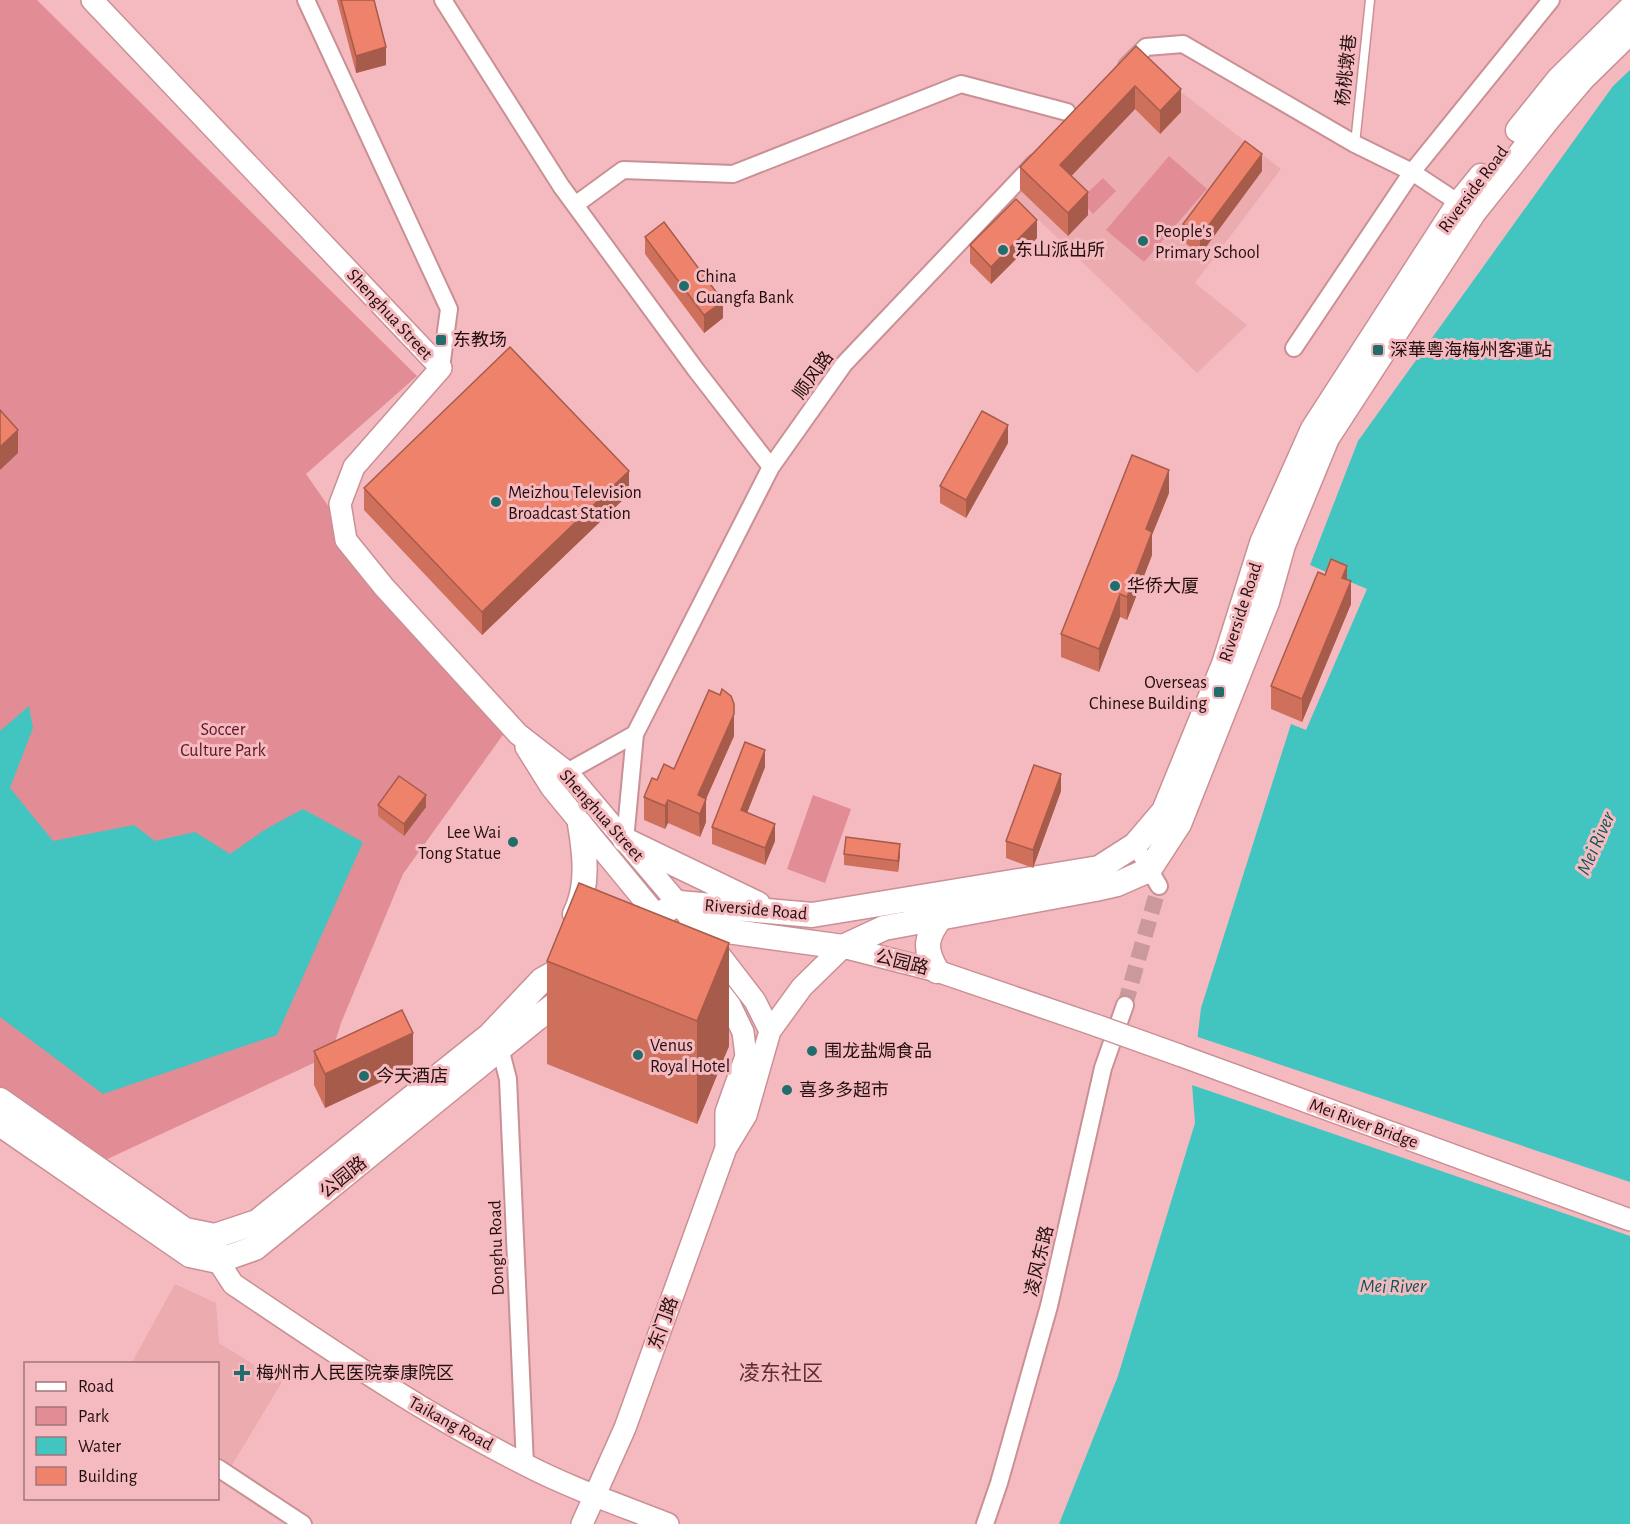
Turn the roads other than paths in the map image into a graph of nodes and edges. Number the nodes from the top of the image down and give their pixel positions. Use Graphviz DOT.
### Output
graph roads {
  1 [pos="92,0"];
  2 [pos="306,0"];
  3 [pos="443,0"];
  4 [pos="1370,0"];
  5 [pos="1551,0"];
  6 [pos="1630,9"];
  7 [pos="1630,33"];
  8 [pos="1116,78"];
  9 [pos="1084,110"];
  10 [pos="1355,144"];
  11 [pos="1044,153"];
  12 [pos="1412,172"];
  13 [pos="1460,203"];
  14 [pos="576,205"];
  15 [pos="1294,348"];
  16 [pos="441,368"];
  17 [pos="771,467"];
  18 [pos="518,734"];
  19 [pos="635,734"];
  20 [pos="567,772"];
  21 [pos="580,824"];
  22 [pos="625,840"];
  23 [pos="1135,845"];
  24 [pos="1154,878"];
  25 [pos="679,903"];
  26 [pos="771,910"];
  27 [pos="656,916"];
  28 [pos="941,917"];
  29 [pos="698,927"];
  30 [pos="843,947"];
  31 [pos="641,951"];
  32 [pos="687,953"];
  33 [pos="937,971"];
  34 [pos="592,978"];
  35 [pos="543,980"];
  36 [pos="1125,1005"];
  37 [pos="1098,1026"];
  38 [pos="770,1031"];
  39 [pos="495,1042"];
  40 [pos="0,1100"];
  41 [pos="0,1124"];
  42 [pos="726,1148"];
  43 [pos="1630,1220"];
  44 [pos="215,1236"];
  45 [pos="218,1261"];
  46 [pos="525,1465"];
  47 [pos="219,1469"];
  48 [pos="595,1495"];
  49 [pos="303,1524"];
  50 [pos="582,1524"];
  51 [pos="668,1524"];
  52 [pos="985,1524"];
  1 -- 16 [label="street, Shenghua Street"];
  2 -- 16 [label="street"];
  3 -- 14 [label="street"];
  4 -- 10 [label="lane, 杨桃墩巷"];
  5 -- 12 [label="street"];
  6 -- 13 [label="main road, Riverside Road"];
  7 -- 24 [label="main road, Riverside Road"];
  8 -- 10 [label="street"];
  9 -- 14 [label="street"];
  10 -- 12 [label="street"];
  11 -- 17 [label="street, 顺风路"];
  12 -- 13 [label="street"];
  12 -- 15 [label="street"];
  13 -- 23 [label="main road, Riverside Road"];
  14 -- 17 [label="street"];
  16 -- 18 [label="street, Shenghua Street"];
  17 -- 19 [label="street, 顺风路"];
  18 -- 20 [label="street, Shenghua Street"];
  18 -- 21 [label="street, Shenghua Street"];
  19 -- 20 [label="street"];
  19 -- 22 [label="street, 顺风路"];
  20 -- 22 [label="street, Shenghua Street"];
  21 -- 27 [label="street, Shenghua Street"];
  21 -- 35 [label="main road"];
  22 -- 25 [label="street, Shenghua Street"];
  22 -- 26 [label="main road"];
  23 -- 24 [label="street"];
  23 -- 26 [label="main road, Riverside Road"];
  24 -- 28 [label="main road"];
  25 -- 26 [label="main road, Riverside Road"];
  25 -- 27 [label="main road, 公园路"];
  25 -- 29 [label="street, Shenghua Street"];
  27 -- 32 [label="street, Shenghua Street"];
  27 -- 35 [label="main road, 公园路"];
  28 -- 30 [label="main road"];
  28 -- 33 [label="main road"];
  29 -- 30 [label="main road, 公园路"];
  29 -- 32 [label="main road"];
  29 -- 38 [label="street"];
  30 -- 33 [label="street, 公园路"];
  30 -- 38 [label="street"];
  31 -- 32 [label="main road"];
  32 -- 42 [label="street, 东门路"];
  33 -- 37 [label="street, 公园路"];
  34 -- 39 [label="main road, 公园路"];
  35 -- 39 [label="main road, 公园路"];
  36 -- 52 [label="street, 凌风东路"];
  37 -- 43 [label="street, Mei River Bridge, bridge"];
  38 -- 42 [label="street, 东门路"];
  39 -- 44 [label="main road, 公园路"];
  39 -- 45 [label="main road, 公园路"];
  39 -- 46 [label="street, Donghu Road"];
  40 -- 44 [label="main road, 公园路"];
  41 -- 45 [label="main road"];
  42 -- 48 [label="street, 东门路"];
  44 -- 45 [label="street, Taikang Road"];
  45 -- 46 [label="street, Taikang Road"];
  46 -- 48 [label="street, Taikang Road"];
  47 -- 49 [label="street"];
  48 -- 50 [label="street, 东门路"];
  48 -- 51 [label="street, Taikang Road"];
}
